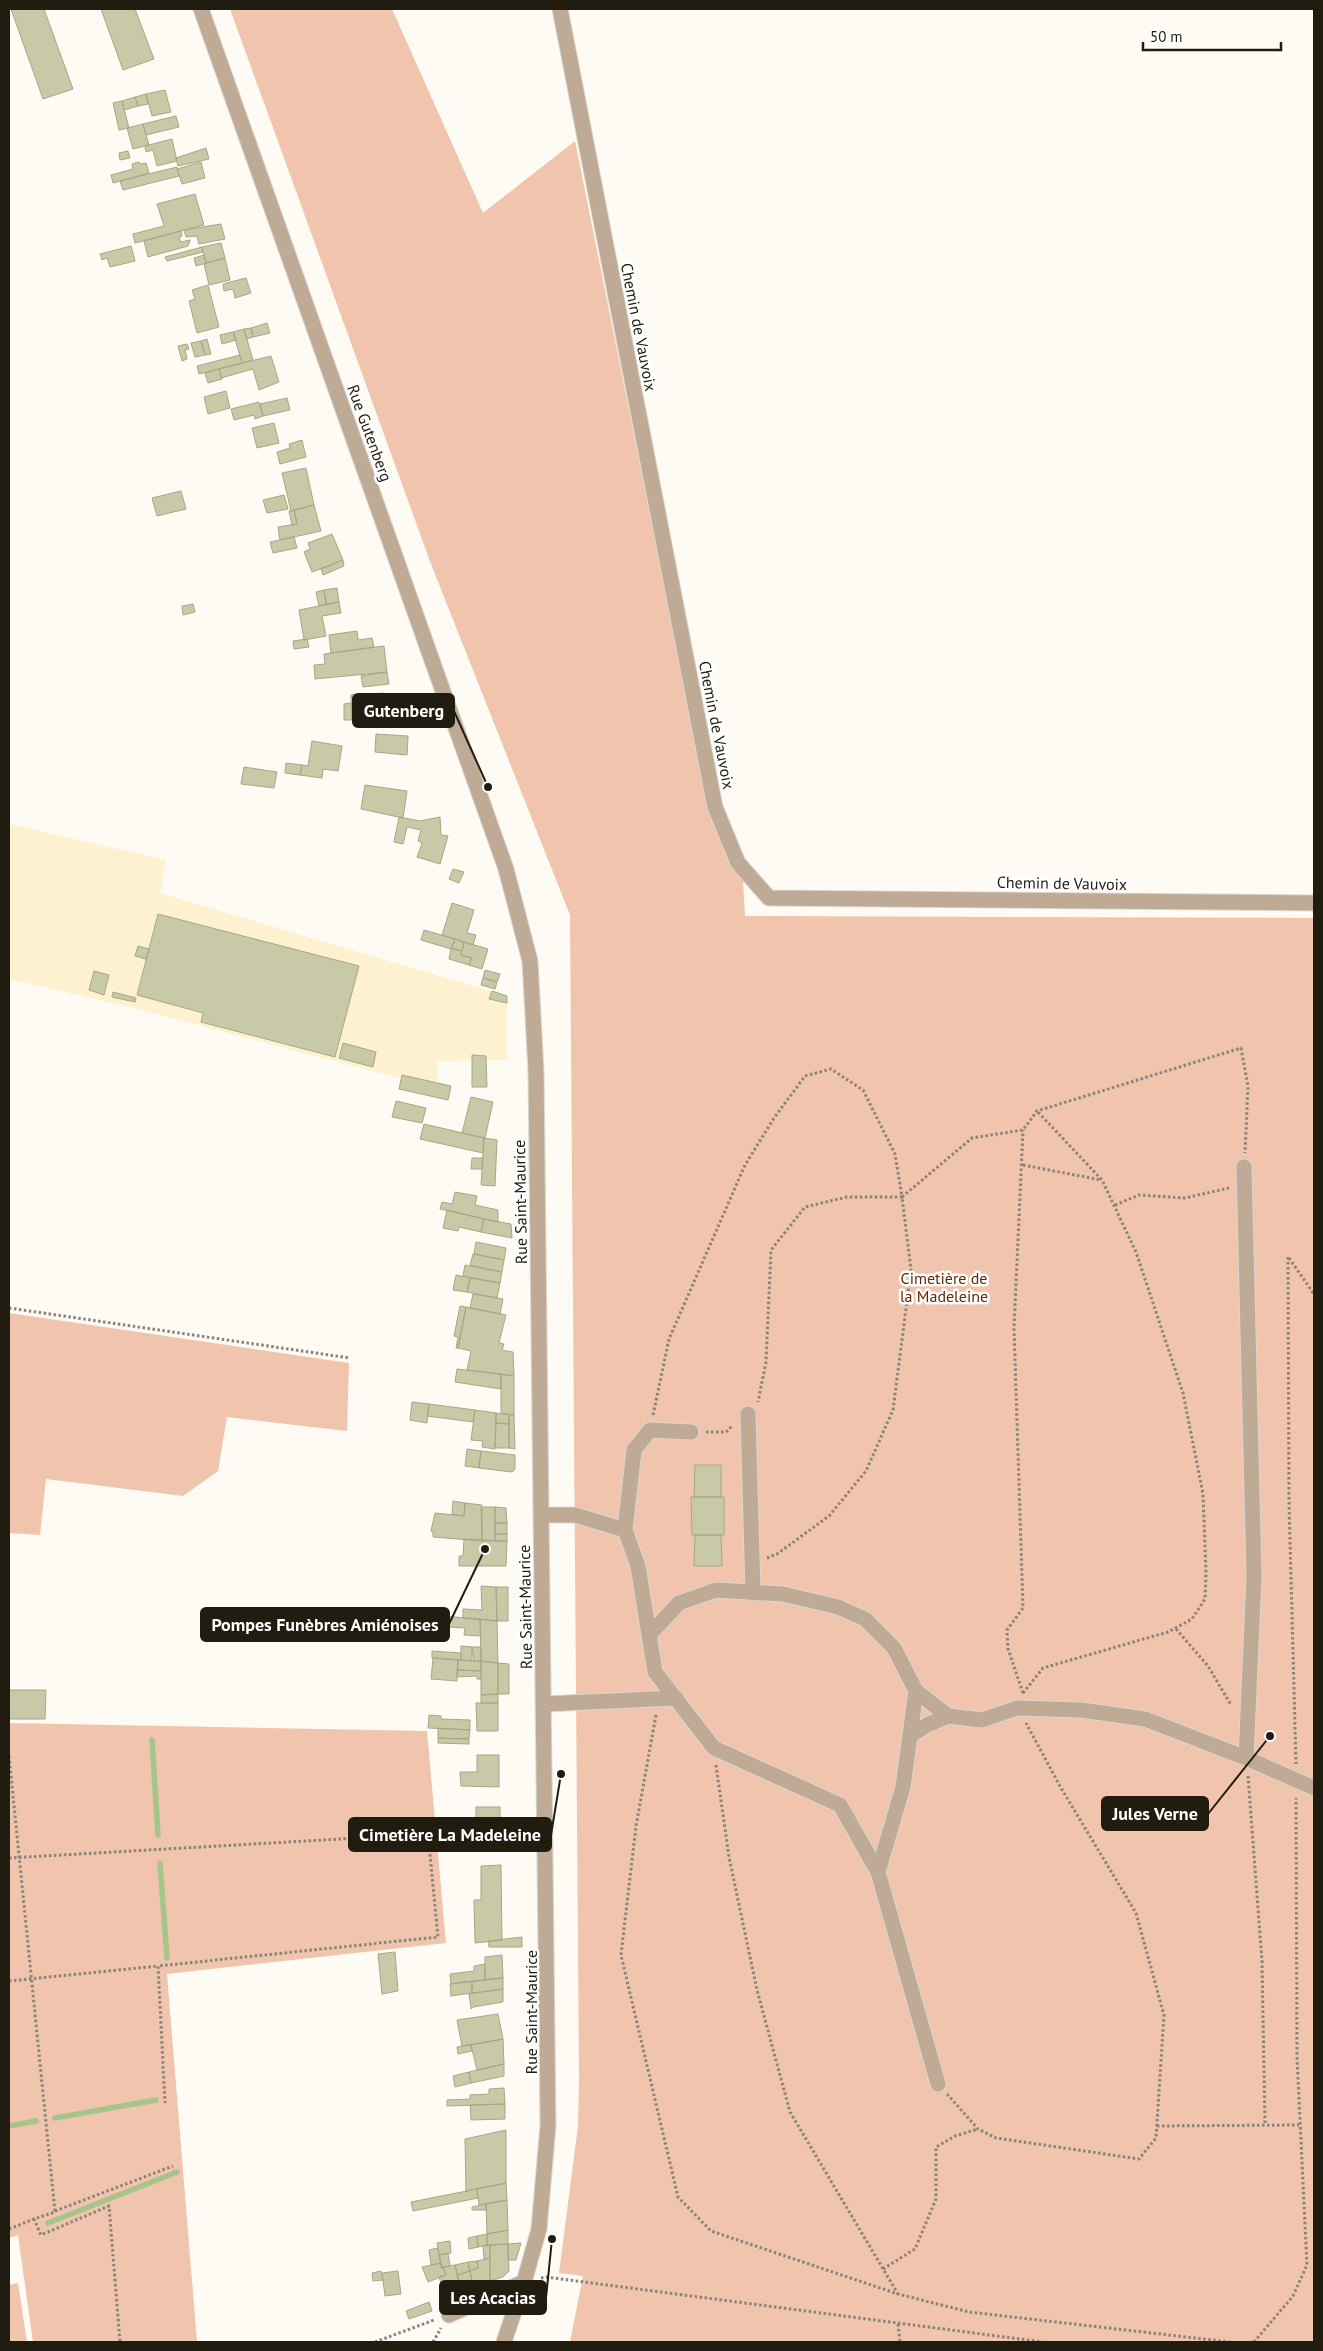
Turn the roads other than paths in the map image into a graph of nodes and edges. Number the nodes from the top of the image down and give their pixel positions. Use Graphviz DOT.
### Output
graph roads {
  1 [pos="200,9"];
  2 [pos="560,9"];
  3 [pos="506,869"];
  4 [pos="1314,903"];
  5 [pos="1244,1167"];
  6 [pos="748,1414"];
  7 [pos="691,1432"];
  8 [pos="541,1515"];
  9 [pos="625,1530"];
  10 [pos="753,1593"];
  11 [pos="649,1635"];
  12 [pos="916,1691"];
  13 [pos="676,1698"];
  14 [pos="544,1704"];
  15 [pos="948,1716"];
  16 [pos="910,1736"];
  17 [pos="1246,1758"];
  18 [pos="1314,1788"];
  19 [pos="878,1872"];
  20 [pos="938,2084"];
  21 [pos="524,2282"];
  22 [pos="448,2314"];
  23 [pos="504,2342"];
  1 -- 3 [label="street, Rue Gutenberg"];
  2 -- 4 [label="street, Chemin de Vauvoix"];
  3 -- 8 [label="street, Rue Saint-Maurice"];
  5 -- 17 [label="street"];
  6 -- 10 [label="street"];
  7 -- 9 [label="street"];
  8 -- 9 [label="street"];
  8 -- 14 [label="street, Rue Saint-Maurice"];
  9 -- 11 [label="street"];
  10 -- 11 [label="street"];
  10 -- 12 [label="street"];
  11 -- 13 [label="street"];
  12 -- 15 [label="street"];
  12 -- 16 [label="street"];
  13 -- 14 [label="street"];
  13 -- 19 [label="street"];
  14 -- 21 [label="street, Rue Saint-Maurice"];
  15 -- 16 [label="street"];
  15 -- 17 [label="street"];
  16 -- 19 [label="street"];
  17 -- 18 [label="street"];
  19 -- 20 [label="street"];
  21 -- 22 [label="street"];
  21 -- 23 [label="street, Rue Saint-Maurice"];
}
